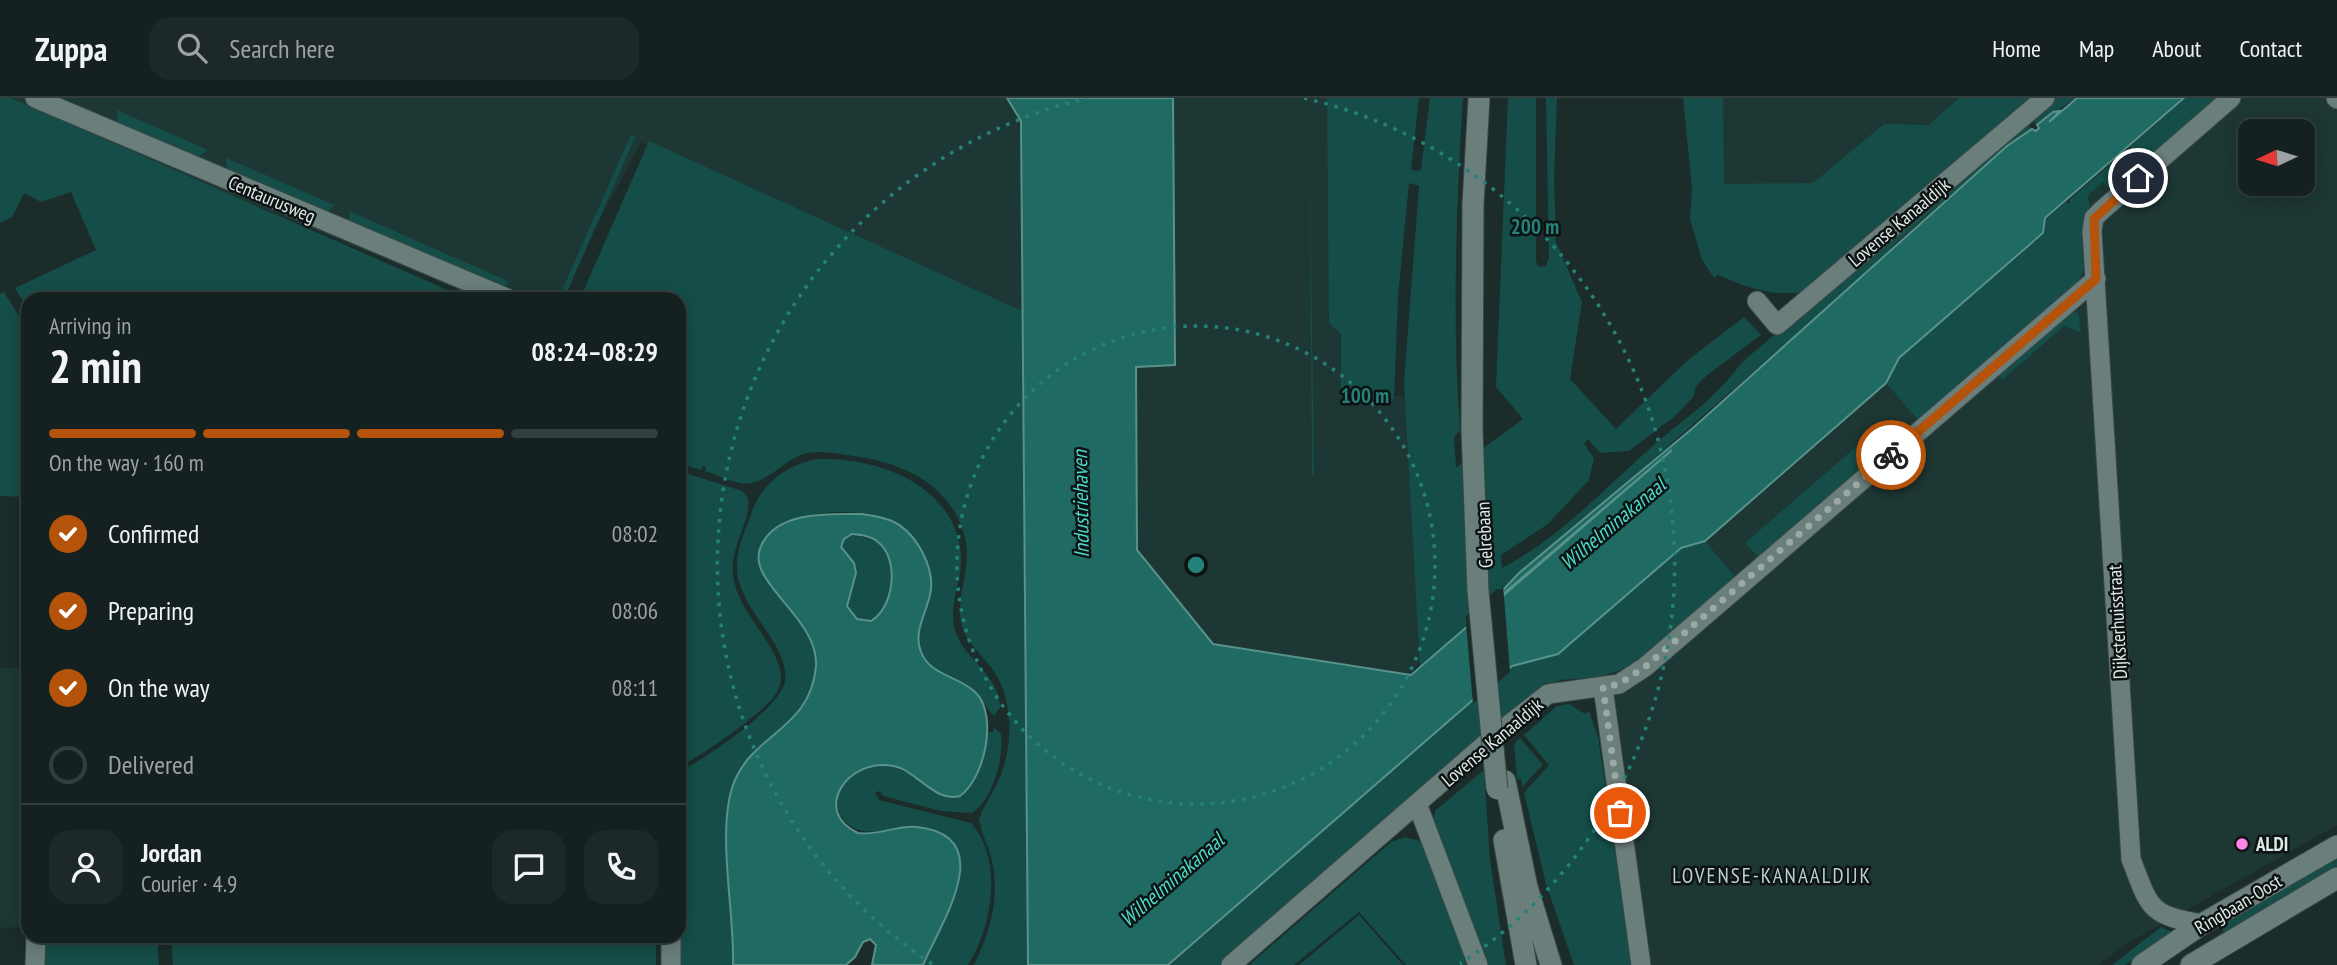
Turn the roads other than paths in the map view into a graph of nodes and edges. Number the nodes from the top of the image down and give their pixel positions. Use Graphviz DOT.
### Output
graph roads {
  1 [pos="34,98"];
  2 [pos="1479,98"];
  3 [pos="1489,98"];
  4 [pos="2045,98"];
  5 [pos="2231,98"];
  6 [pos="2096,279"];
  7 [pos="492,292"];
  8 [pos="1757,301"];
  9 [pos="1476,427"];
  10 [pos="1603,687"];
  11 [pos="1501,785"];
  12 [pos="1418,806"];
  13 [pos="2337,846"];
  14 [pos="2337,878"];
  15 [pos="2202,924"];
  16 [pos="36,943"];
  17 [pos="671,943"];
  18 [pos="35,965"];
  19 [pos="671,965"];
  20 [pos="1231,965"];
  21 [pos="1478,965"];
  22 [pos="1526,965"];
  23 [pos="1551,965"];
  24 [pos="1641,965"];
  25 [pos="2142,965"];
  26 [pos="2191,965"];
  1 -- 7 [label="street, Centaurusweg"];
  2 -- 9 [label="street, Gelrebaan"];
  3 -- 9 [label="street, Gelrebaan"];
  4 -- 8 [label="street, Lovense Kanaaldijk"];
  5 -- 6 [label="street"];
  6 -- 10 [label="street, Lovense Kanaaldijk"];
  6 -- 15 [label="street, Dijksterhuisstraat"];
  9 -- 11 [label="street, Gelrebaan, bridge"];
  10 -- 12 [label="street, Lovense Kanaaldijk"];
  10 -- 24 [label="street"];
  11 -- 22 [label="street, Gelrebaan"];
  11 -- 23 [label="street, Gelrebaan"];
  12 -- 20 [label="street, Lovense Kanaaldijk"];
  12 -- 21 [label="street"];
  13 -- 15 [label="street, Ringbaan-Oost"];
  14 -- 26 [label="street, Ringbaan-Oost"];
  15 -- 25 [label="street, Ringbaan-Oost"];
  16 -- 18 [label="street"];
  17 -- 19 [label="street"];
}
